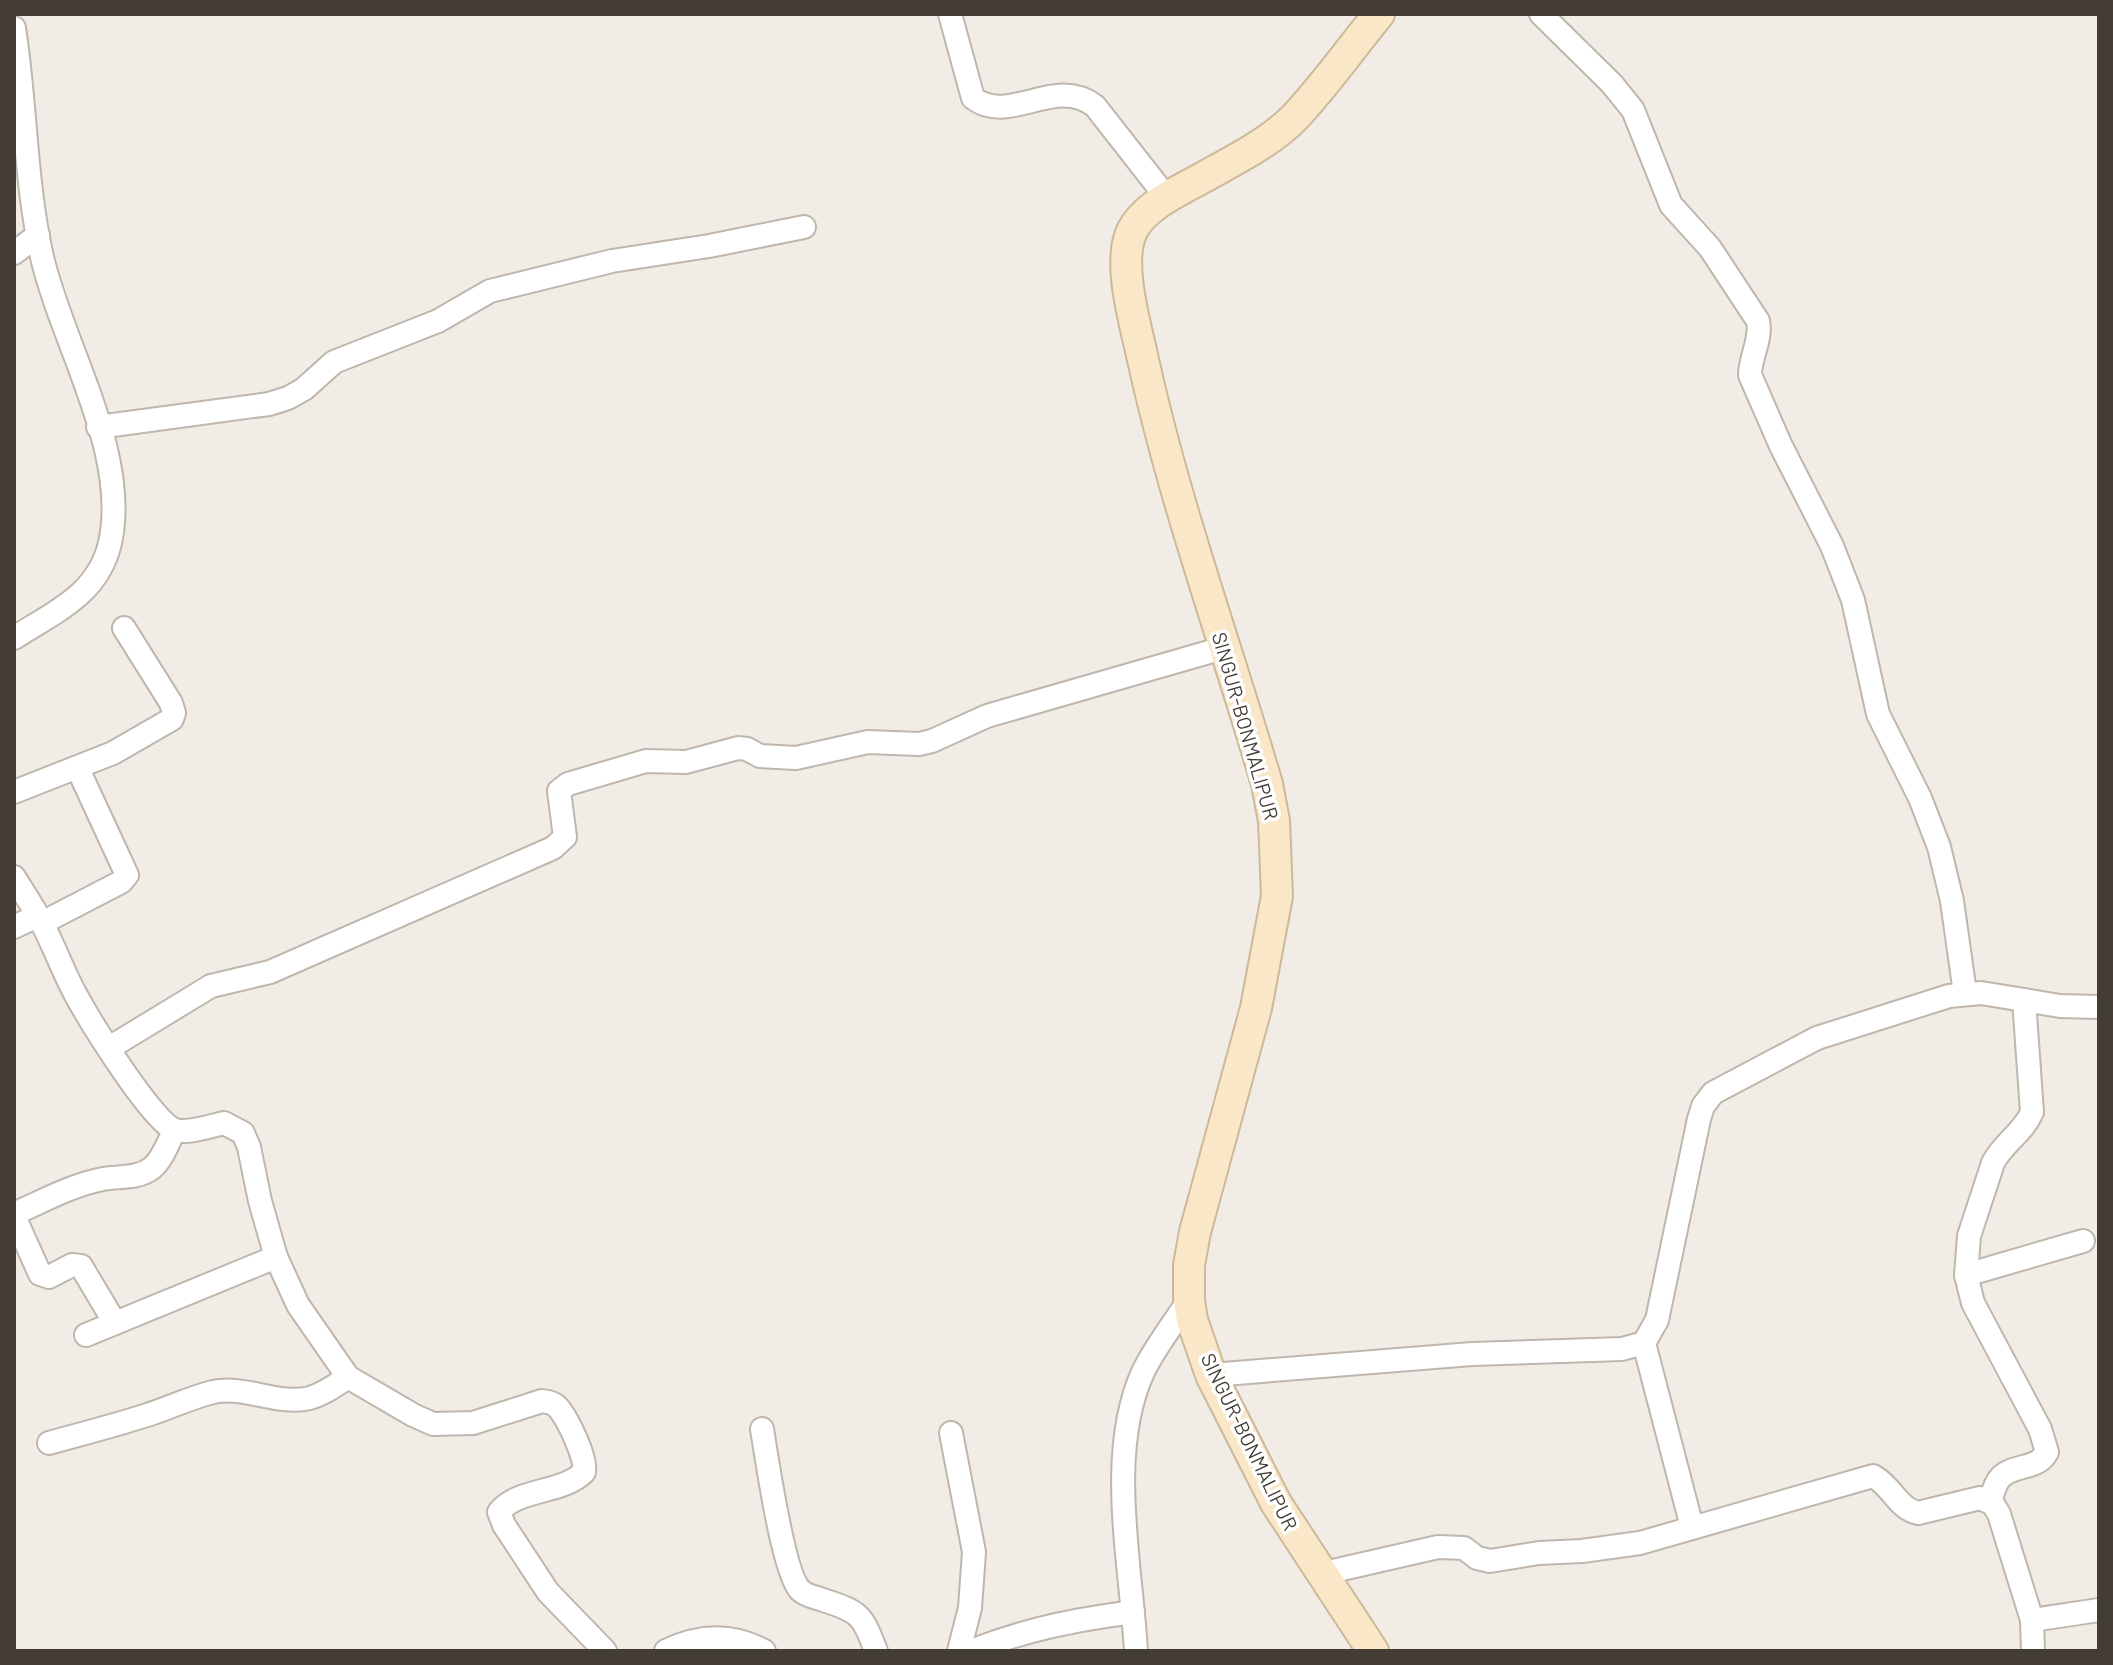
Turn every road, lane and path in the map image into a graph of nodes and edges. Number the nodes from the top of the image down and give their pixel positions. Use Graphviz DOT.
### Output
graph roads {
  1 [pos="950,14"];
  2 [pos="1379,14"];
  3 [pos="1541,14"];
  4 [pos="14,28"];
  5 [pos="19,118"];
  6 [pos="1167,198"];
  7 [pos="804,227"];
  8 [pos="38,235"];
  9 [pos="14,253"];
  10 [pos="98,427"];
  11 [pos="124,628"];
  12 [pos="14,638"];
  13 [pos="1223,648"];
  14 [pos="78,769"];
  15 [pos="14,792"];
  16 [pos="14,877"];
  17 [pos="40,919"];
  18 [pos="14,927"];
  19 [pos="1965,993"];
  20 [pos="2024,1000"];
  21 [pos="2099,1007"];
  22 [pos="109,1048"];
  23 [pos="175,1130"];
  24 [pos="14,1215"];
  25 [pos="2083,1241"];
  26 [pos="276,1257"];
  27 [pos="1966,1275"];
  28 [pos="1189,1300"];
  29 [pos="115,1323"];
  30 [pos="86,1335"];
  31 [pos="1644,1343"];
  32 [pos="1211,1375"];
  33 [pos="348,1377"];
  34 [pos="762,1429"];
  35 [pos="951,1433"];
  36 [pos="49,1443"];
  37 [pos="1990,1502"];
  38 [pos="1692,1527"];
  39 [pos="1320,1574"];
  40 [pos="2099,1610"];
  41 [pos="1133,1612"];
  42 [pos="2032,1620"];
  43 [pos="605,1651"];
  44 [pos="666,1651"];
  45 [pos="764,1651"];
  46 [pos="876,1651"];
  47 [pos="959,1651"];
  48 [pos="971,1651"];
  49 [pos="1136,1651"];
  50 [pos="1373,1651"];
  51 [pos="2033,1651"];
  1 -- 6 [label="street"];
  2 -- 6 [label="street, SINGUR-BONMALIPUR"];
  3 -- 19 [label="street"];
  4 -- 5 [label="street"];
  5 -- 8 [label="street"];
  6 -- 13 [label="street, SINGUR-BONMALIPUR"];
  7 -- 10 [label="street"];
  8 -- 9 [label="street"];
  8 -- 10 [label="street"];
  10 -- 12 [label="street"];
  11 -- 14 [label="street"];
  13 -- 22 [label="street"];
  13 -- 28 [label="street, SINGUR-BONMALIPUR"];
  14 -- 15 [label="street"];
  14 -- 17 [label="street"];
  16 -- 17 [label="street"];
  17 -- 18 [label="street"];
  17 -- 22 [label="street"];
  19 -- 20 [label="street"];
  19 -- 31 [label="street"];
  20 -- 21 [label="street"];
  20 -- 27 [label="street"];
  22 -- 23 [label="street"];
  23 -- 24 [label="street"];
  23 -- 26 [label="street"];
  24 -- 29 [label="street"];
  25 -- 27 [label="street"];
  26 -- 29 [label="street"];
  26 -- 33 [label="street"];
  27 -- 37 [label="street"];
  28 -- 32 [label="street, SINGUR-BONMALIPUR"];
  28 -- 41 [label="street"];
  29 -- 30 [label="street"];
  31 -- 32 [label="street"];
  31 -- 38 [label="street"];
  32 -- 39 [label="street, SINGUR-BONMALIPUR"];
  33 -- 36 [label="street"];
  33 -- 43 [label="street"];
  34 -- 46 [label="street"];
  35 -- 47 [label="street"];
  37 -- 38 [label="street"];
  37 -- 42 [label="street"];
  38 -- 39 [label="street"];
  39 -- 50 [label="street, SINGUR-BONMALIPUR"];
  40 -- 42 [label="street"];
  41 -- 48 [label="street"];
  41 -- 49 [label="street"];
  42 -- 51 [label="street"];
  44 -- 45 [label="street"];
}
